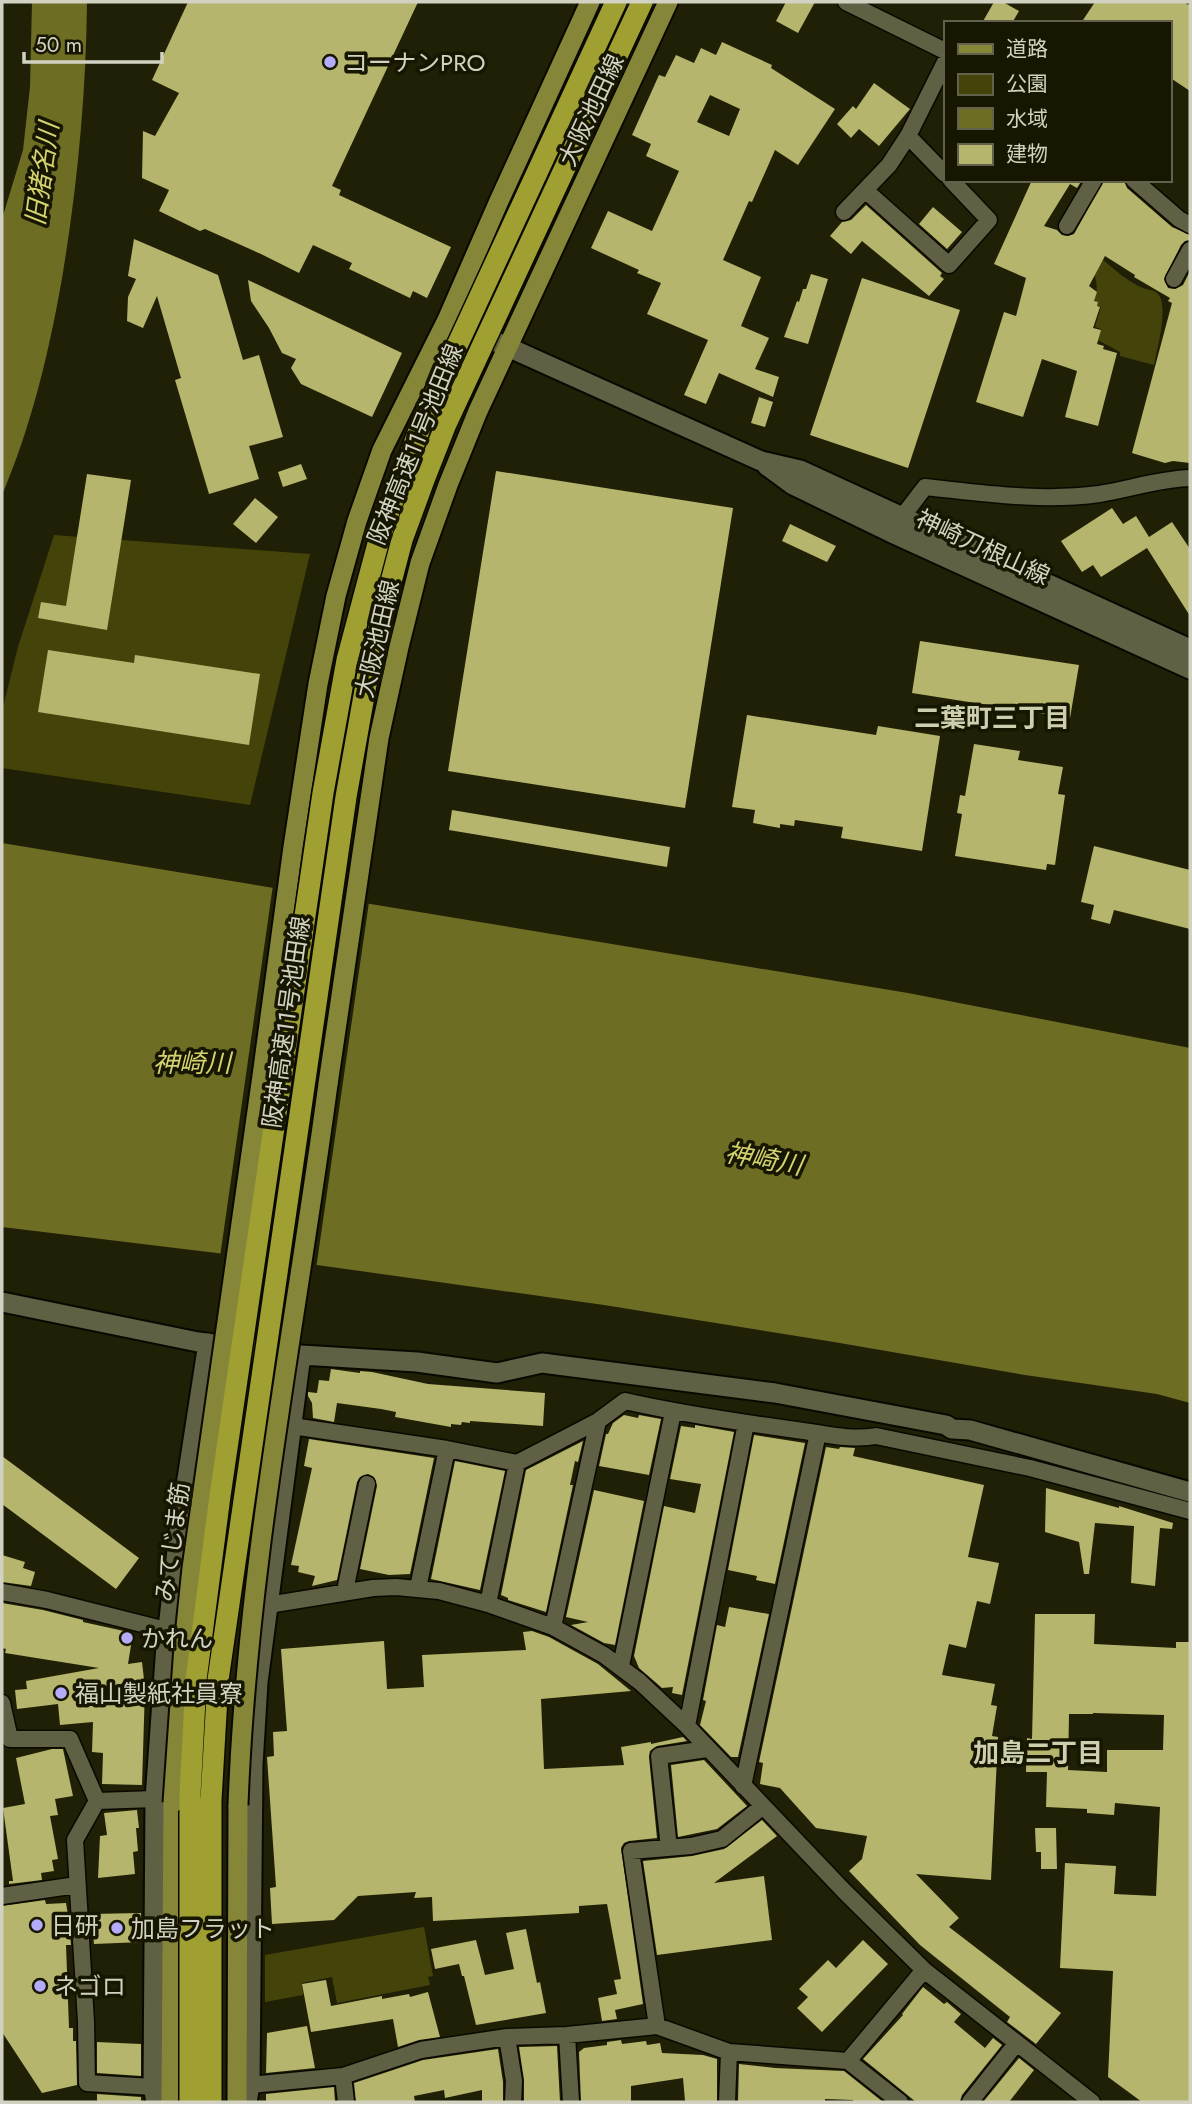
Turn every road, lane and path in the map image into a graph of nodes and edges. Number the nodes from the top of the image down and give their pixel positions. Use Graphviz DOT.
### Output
graph roads {
  1 [pos="590,2"];
  2 [pos="616,2"];
  3 [pos="642,2"];
  4 [pos="668,2"];
  5 [pos="846,2"];
  6 [pos="944,51"];
  7 [pos="944,64"];
  8 [pos="908,136"];
  9 [pos="944,173"];
  10 [pos="953,182"];
  11 [pos="1093,182"];
  12 [pos="1136,182"];
  13 [pos="865,190"];
  14 [pos="844,212"];
  15 [pos="1190,225"];
  16 [pos="1067,226"];
  17 [pos="1190,250"];
  18 [pos="1174,279"];
  19 [pos="447,320"];
  20 [pos="508,347"];
  21 [pos="1190,478"];
  22 [pos="896,525"];
  23 [pos="1190,649"];
  24 [pos="1190,669"];
  25 [pos="262,1076"];
  26 [pos="2,1302"];
  27 [pos="208,1343"];
  28 [pos="301,1355"];
  29 [pos="673,1412"];
  30 [pos="598,1421"];
  31 [pos="746,1423"];
  32 [pos="292,1426"];
  33 [pos="818,1433"];
  34 [pos="447,1449"];
  35 [pos="517,1463"];
  36 [pos="367,1484"];
  37 [pos="1190,1492"];
  38 [pos="1190,1511"];
  39 [pos="418,1588"];
  40 [pos="345,1591"];
  41 [pos="2,1592"];
  42 [pos="488,1604"];
  43 [pos="268,1605"];
  44 [pos="553,1627"];
  45 [pos="167,1629"];
  46 [pos="621,1666"];
  47 [pos="2,1703"];
  48 [pos="687,1726"];
  49 [pos="707,1749"];
  50 [pos="744,1786"];
  51 [pos="97,1801"];
  52 [pos="164,1801"];
  53 [pos="763,1806"];
  54 [pos="669,1848"];
  55 [pos="77,1885"];
  56 [pos="2,1896"];
  57 [pos="924,1970"];
  58 [pos="657,2026"];
  59 [pos="567,2035"];
  60 [pos="507,2037"];
  61 [pos="1016,2044"];
  62 [pos="729,2052"];
  63 [pos="848,2061"];
  64 [pos="343,2076"];
  65 [pos="249,2094"];
  66 [pos="155,2095"];
  67 [pos="171,2102"];
  68 [pos="190,2102"];
  69 [pos="211,2102"];
  70 [pos="237,2102"];
  71 [pos="346,2102"];
  72 [pos="513,2102"];
  73 [pos="571,2102"];
  74 [pos="727,2102"];
  75 [pos="900,2102"];
  76 [pos="970,2102"];
  77 [pos="1092,2102"];
  1 -- 19 [label="main road, 大阪池田線"];
  2 -- 68 [label="highway, 阪神高速11号池田線, bridge"];
  3 -- 69 [label="highway, 阪神高速11号池田線, bridge"];
  4 -- 20 [label="main road, 大阪池田線"];
  5 -- 6 [label="street"];
  7 -- 8 [label="street"];
  8 -- 9 [label="street"];
  8 -- 13 [label="street"];
  10 -- 13 [label="street"];
  11 -- 16 [label="street"];
  12 -- 15 [label="street"];
  13 -- 14 [label="street"];
  17 -- 18 [label="street"];
  19 -- 20 [label="street, 神崎刀根山線"];
  19 -- 25 [label="main road, 大阪池田線"];
  20 -- 22 [label="street, 神崎刀根山線"];
  20 -- 70 [label="main road, 大阪池田線, bridge"];
  21 -- 22 [label="street"];
  22 -- 23 [label="street, 神崎刀根山線"];
  22 -- 24 [label="street, 神崎刀根山線"];
  25 -- 52 [label="main road, みてじま筋, bridge"];
  26 -- 27 [label="street"];
  27 -- 28 [label="street"];
  27 -- 45 [label="street"];
  28 -- 32 [label="street"];
  28 -- 37 [label="street"];
  29 -- 30 [label="street"];
  29 -- 31 [label="street"];
  29 -- 46 [label="street"];
  30 -- 35 [label="street"];
  30 -- 44 [label="street"];
  31 -- 33 [label="street"];
  31 -- 48 [label="street"];
  32 -- 34 [label="street"];
  32 -- 43 [label="street"];
  33 -- 38 [label="street"];
  33 -- 50 [label="street"];
  34 -- 35 [label="street"];
  34 -- 39 [label="street"];
  35 -- 42 [label="street"];
  36 -- 40 [label="street"];
  39 -- 40 [label="street"];
  39 -- 42 [label="street"];
  40 -- 43 [label="street"];
  41 -- 45 [label="street"];
  42 -- 44 [label="street"];
  43 -- 45 [label="street"];
  43 -- 65 [label="street"];
  44 -- 46 [label="street"];
  45 -- 52 [label="street"];
  46 -- 48 [label="street"];
  47 -- 51 [label="street"];
  48 -- 49 [label="street"];
  49 -- 50 [label="street"];
  49 -- 54 [label="street"];
  50 -- 53 [label="street"];
  51 -- 52 [label="street"];
  51 -- 55 [label="street"];
  52 -- 66 [label="street"];
  52 -- 67 [label="main road, みてじま筋"];
  53 -- 54 [label="street"];
  53 -- 57 [label="street"];
  54 -- 58 [label="street"];
  55 -- 56 [label="street"];
  55 -- 66 [label="street"];
  57 -- 61 [label="street"];
  57 -- 63 [label="street"];
  58 -- 59 [label="street"];
  58 -- 62 [label="street"];
  59 -- 60 [label="street"];
  59 -- 73 [label="street"];
  60 -- 64 [label="street"];
  60 -- 72 [label="street"];
  61 -- 76 [label="street"];
  61 -- 77 [label="street"];
  62 -- 63 [label="street"];
  62 -- 74 [label="street"];
  63 -- 75 [label="street"];
  64 -- 65 [label="street"];
  64 -- 71 [label="street"];
}
